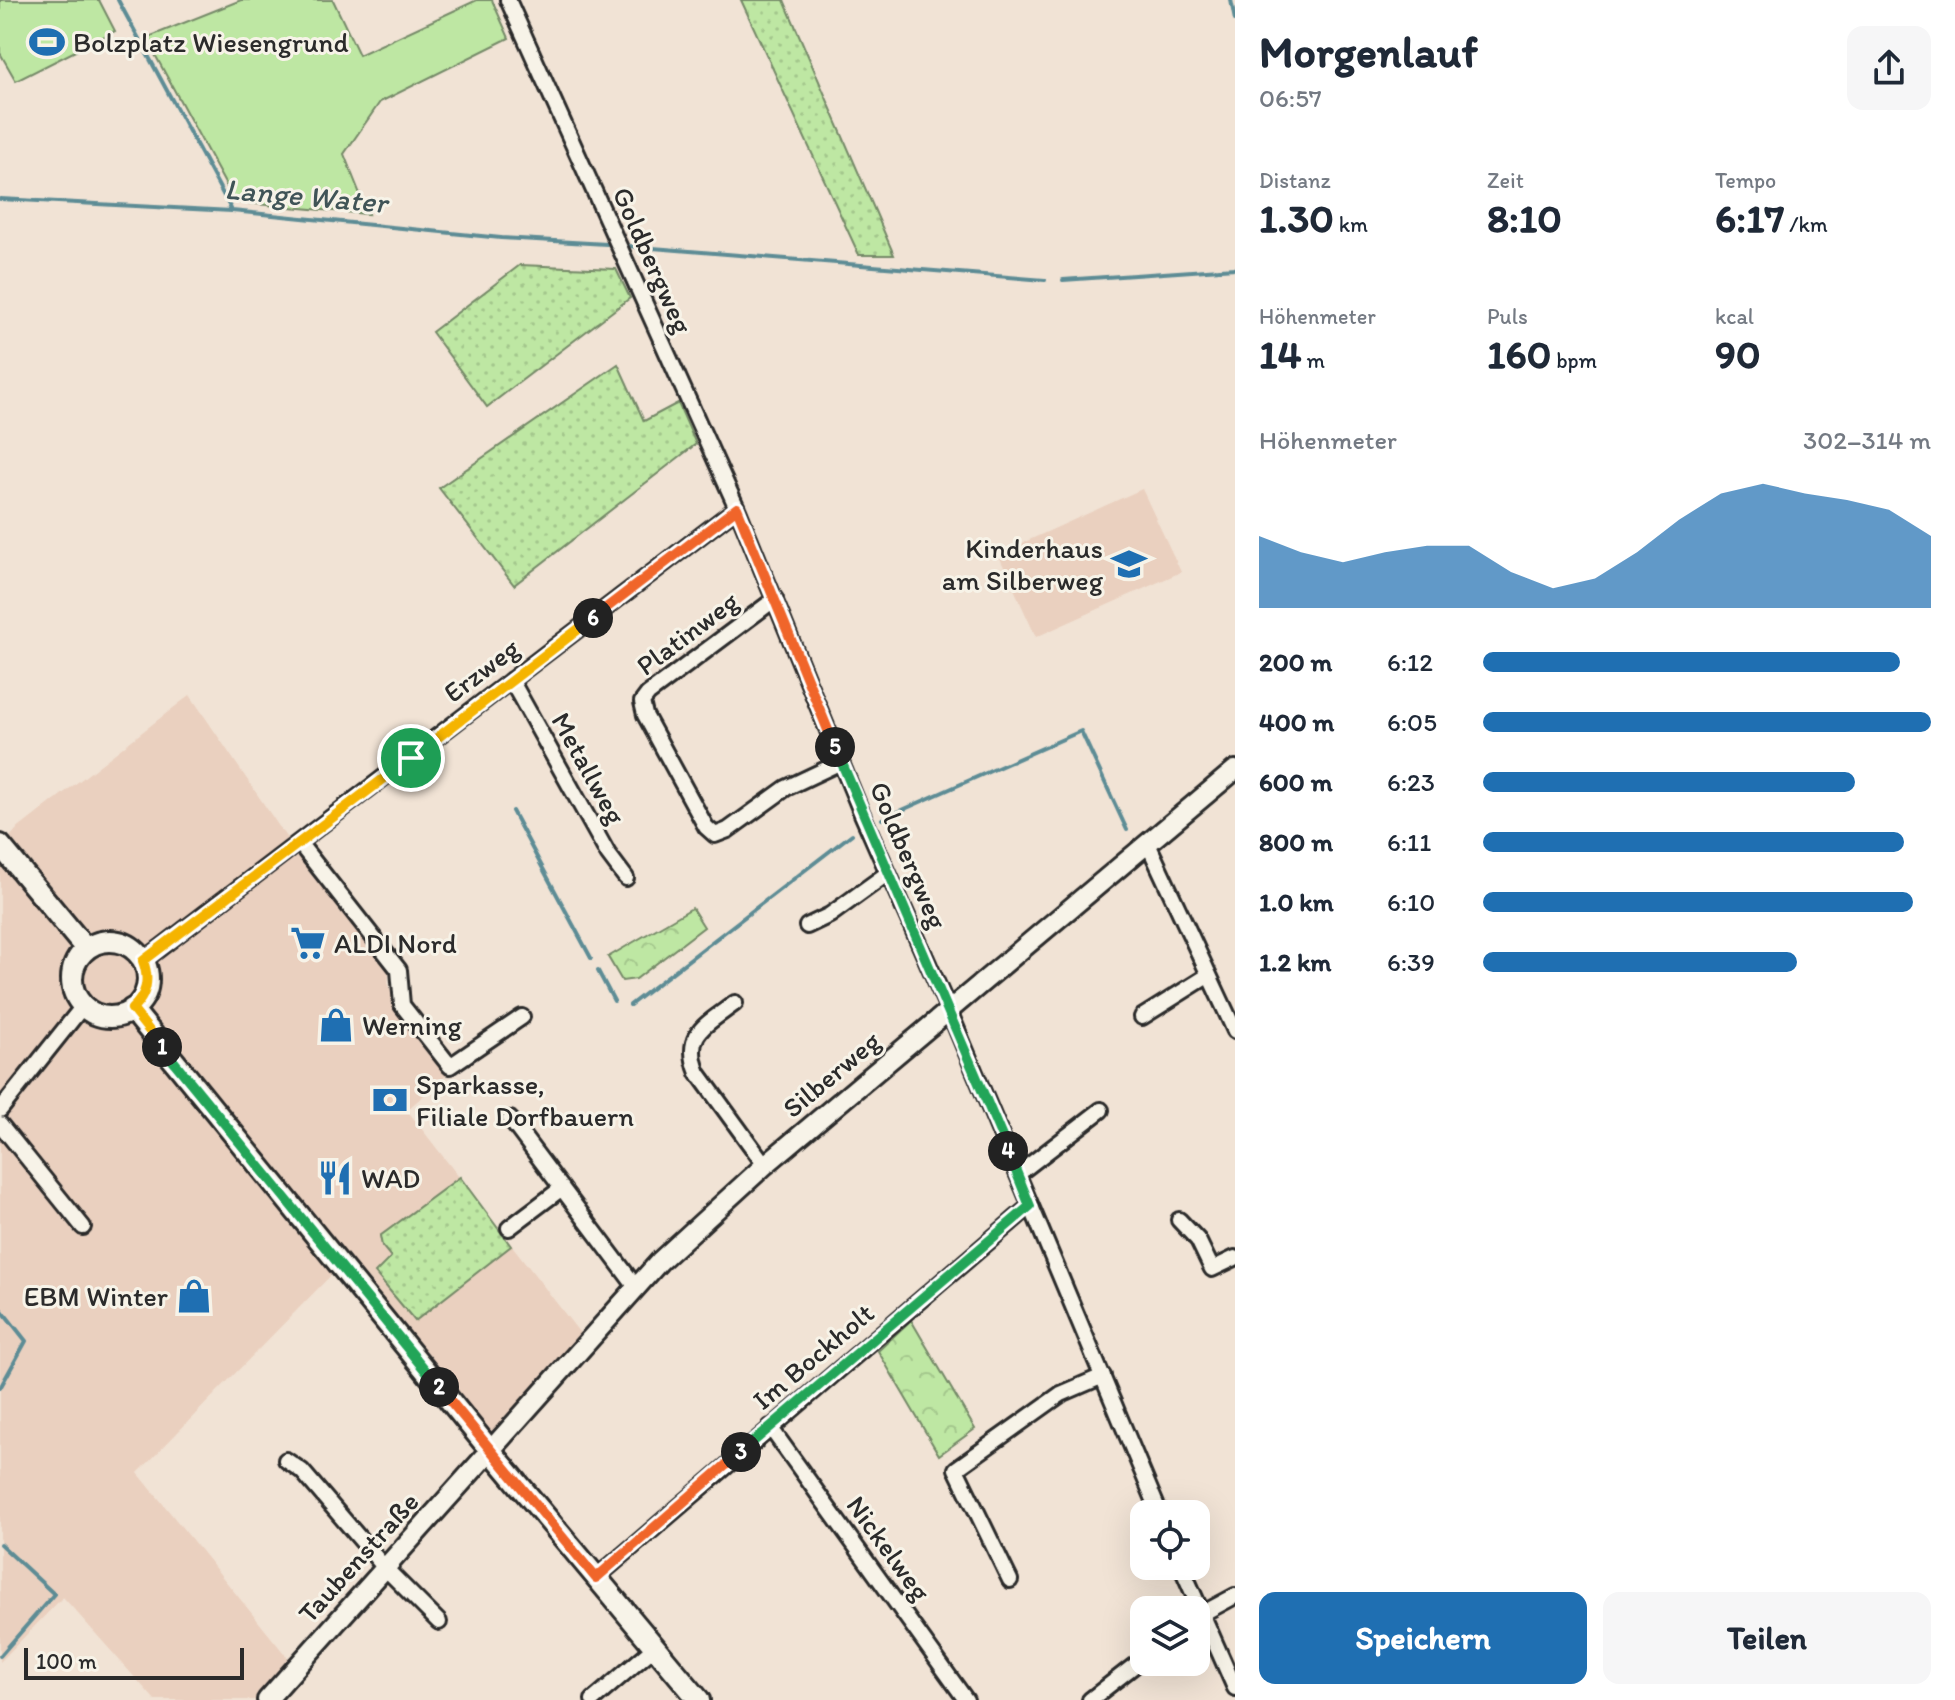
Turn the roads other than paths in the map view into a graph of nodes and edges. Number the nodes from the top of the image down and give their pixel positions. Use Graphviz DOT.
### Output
graph roads {
  1 [pos="509,0"];
  2 [pos="515,0"];
  3 [pos="737,508"];
  4 [pos="775,599"];
  5 [pos="511,680"];
  6 [pos="841,762"];
  7 [pos="1235,770"];
  8 [pos="300,844"];
  9 [pos="0,845"];
  10 [pos="1149,846"];
  11 [pos="888,873"];
  12 [pos="626,878"];
  13 [pos="807,926"];
  14 [pos="86,949"];
  15 [pos="143,961"];
  16 [pos="1209,975"];
  17 [pos="735,1003"];
  18 [pos="1230,1004"];
  19 [pos="83,1006"];
  20 [pos="132,1009"];
  21 [pos="950,1013"];
  22 [pos="522,1017"];
  23 [pos="1142,1017"];
  24 [pos="1235,1031"];
  25 [pos="0,1110"];
  26 [pos="1101,1110"];
  27 [pos="510,1119"];
  28 [pos="0,1124"];
  29 [pos="765,1165"];
  30 [pos="1018,1174"];
  31 [pos="562,1188"];
  32 [pos="1030,1206"];
  33 [pos="1179,1220"];
  34 [pos="83,1227"];
  35 [pos="509,1228"];
  36 [pos="1235,1258"];
  37 [pos="636,1287"];
  38 [pos="1103,1376"];
  39 [pos="770,1427"];
  40 [pos="490,1450"];
  41 [pos="286,1460"];
  42 [pos="1154,1500"];
  43 [pos="385,1568"];
  44 [pos="596,1578"];
  45 [pos="1010,1580"];
  46 [pos="1235,1596"];
  47 [pos="1210,1609"];
  48 [pos="439,1622"];
  49 [pos="1210,1639"];
  50 [pos="655,1647"];
  51 [pos="1130,1669"];
  52 [pos="1235,1688"];
  53 [pos="267,1700"];
  54 [pos="593,1700"];
  55 [pos="699,1700"];
  56 [pos="966,1700"];
  57 [pos="1090,1700"];
  1 -- 2 [label="street"];
  1 -- 3 [label="street, Goldbergweg"];
  3 -- 4 [label="street, Goldbergweg"];
  3 -- 5 [label="street, Erzweg"];
  4 -- 6 [label="street, Goldbergweg"];
  4 -- 6 [label="street, Platinweg"];
  5 -- 8 [label="street, Erzweg"];
  5 -- 12 [label="street, Metallweg"];
  6 -- 11 [label="street, Goldbergweg"];
  7 -- 10 [label="street, Silberweg"];
  8 -- 15 [label="street, Erzweg"];
  8 -- 22 [label="street"];
  9 -- 14 [label="main road"];
  10 -- 16 [label="street"];
  10 -- 21 [label="street, Silberweg"];
  11 -- 13 [label="street"];
  11 -- 21 [label="street, Goldbergweg"];
  14 -- 15 [label="main road"];
  14 -- 19 [label="main road"];
  15 -- 20 [label="main road"];
  16 -- 18 [label="street"];
  16 -- 23 [label="street"];
  17 -- 29 [label="street"];
  18 -- 24 [label="street"];
  19 -- 20 [label="main road"];
  19 -- 25 [label="street"];
  20 -- 40 [label="main road"];
  21 -- 29 [label="street, Silberweg"];
  21 -- 30 [label="street, Goldbergweg"];
  26 -- 30 [label="street"];
  27 -- 31 [label="street"];
  28 -- 34 [label="street"];
  29 -- 37 [label="street, Silberweg"];
  30 -- 32 [label="street, Goldbergweg"];
  31 -- 35 [label="street"];
  31 -- 37 [label="street"];
  32 -- 38 [label="street, Goldbergweg"];
  32 -- 39 [label="street, Im Bockholt"];
  33 -- 36 [label="street"];
  37 -- 40 [label="street, Silberweg"];
  38 -- 42 [label="street, Goldbergweg"];
  38 -- 45 [label="street"];
  39 -- 44 [label="street, Im Bockholt"];
  39 -- 56 [label="street, Nickelweg"];
  40 -- 43 [label="street, Taubenstraße"];
  40 -- 44 [label="main road"];
  41 -- 43 [label="street"];
  43 -- 48 [label="street"];
  43 -- 53 [label="street, Taubenstraße"];
  44 -- 50 [label="main road"];
  46 -- 47 [label="street"];
  49 -- 52 [label="street"];
  50 -- 54 [label="street"];
  50 -- 55 [label="main road"];
  51 -- 57 [label="street"];
}
